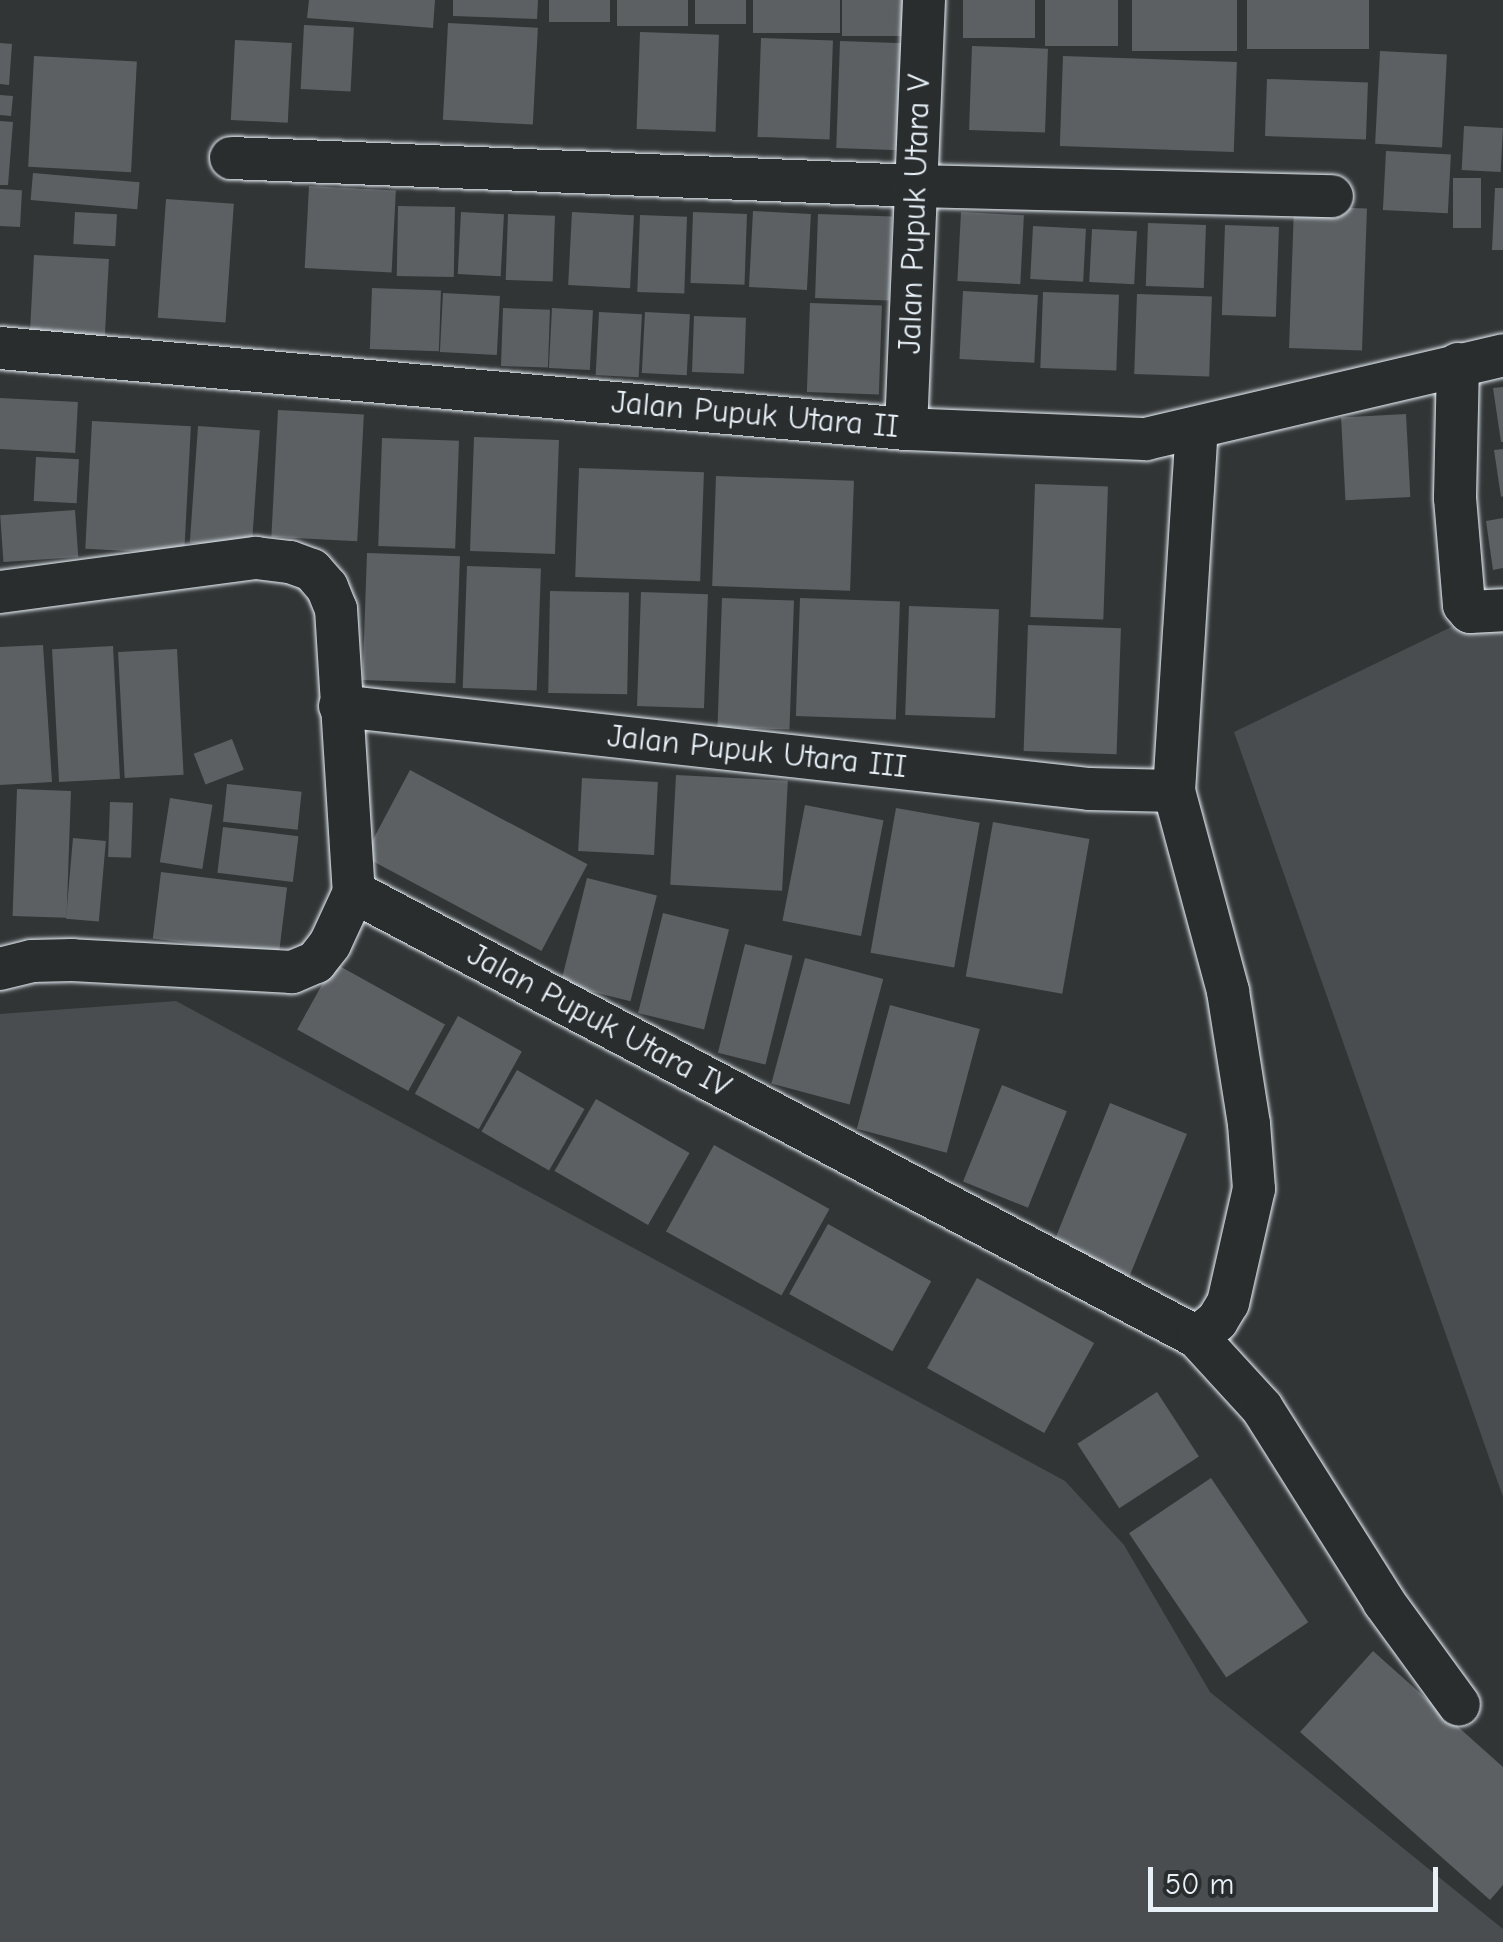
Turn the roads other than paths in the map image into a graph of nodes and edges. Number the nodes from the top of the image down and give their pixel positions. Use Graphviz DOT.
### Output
graph roads {
  1 [pos="924,0"];
  2 [pos="231,158"];
  3 [pos="916,186"];
  4 [pos="1332,196"];
  5 [pos="0,348"];
  6 [pos="1503,356"];
  7 [pos="1458,364"];
  8 [pos="906,428"];
  9 [pos="1198,430"];
  10 [pos="0,592"];
  11 [pos="1503,610"];
  12 [pos="340,706"];
  13 [pos="1174,791"];
  14 [pos="354,892"];
  15 [pos="0,970"];
  16 [pos="1197,1337"];
  17 [pos="1459,1705"];
  1 -- 3 [label="street, Jalan Pupuk Utara V"];
  2 -- 3 [label="street"];
  3 -- 4 [label="street"];
  3 -- 8 [label="street, Jalan Pupuk Utara V"];
  5 -- 8 [label="street, Jalan Pupuk Utara II"];
  6 -- 7 [label="street, Jalan Pupuk Utara II"];
  7 -- 9 [label="street, Jalan Pupuk Utara II"];
  7 -- 11 [label="street"];
  8 -- 9 [label="street, Jalan Pupuk Utara II"];
  9 -- 13 [label="street"];
  10 -- 12 [label="street"];
  12 -- 13 [label="street, Jalan Pupuk Utara III"];
  12 -- 14 [label="street"];
  13 -- 16 [label="street"];
  14 -- 15 [label="street"];
  14 -- 16 [label="street, Jalan Pupuk Utara IV"];
  16 -- 17 [label="street, Jalan Pupuk Utara IV"];
}
